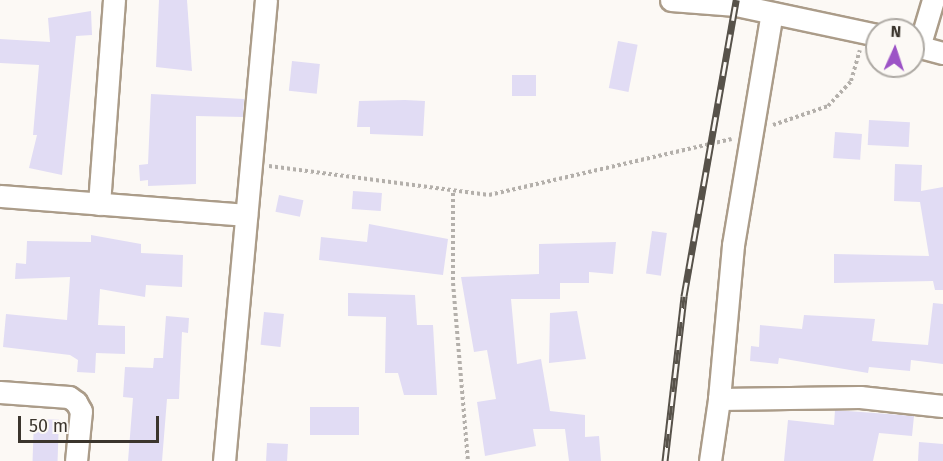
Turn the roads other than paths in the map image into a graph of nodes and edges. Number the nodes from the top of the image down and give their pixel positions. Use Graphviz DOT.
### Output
graph roads {
  1 [pos="114,0"];
  2 [pos="266,0"];
  3 [pos="671,0"];
  4 [pos="933,0"];
  5 [pos="720,2"];
  6 [pos="772,13"];
  7 [pos="925,22"];
  8 [pos="865,32"];
  9 [pos="925,48"];
  10 [pos="943,53"];
  11 [pos="0,196"];
  12 [pos="99,204"];
  13 [pos="246,215"];
  14 [pos="0,392"];
  15 [pos="719,399"];
  16 [pos="943,406"];
  17 [pos="76,461"];
  18 [pos="224,461"];
  19 [pos="710,461"];
  1 -- 12 [label="street"];
  2 -- 13 [label="street"];
  3 -- 5 [label="street"];
  4 -- 7 [label="street"];
  5 -- 6 [label="street"];
  6 -- 8 [label="street"];
  6 -- 15 [label="street"];
  9 -- 10 [label="street"];
  11 -- 12 [label="street"];
  12 -- 13 [label="street"];
  13 -- 18 [label="street"];
  14 -- 17 [label="street"];
  15 -- 16 [label="street"];
  15 -- 19 [label="street"];
}
